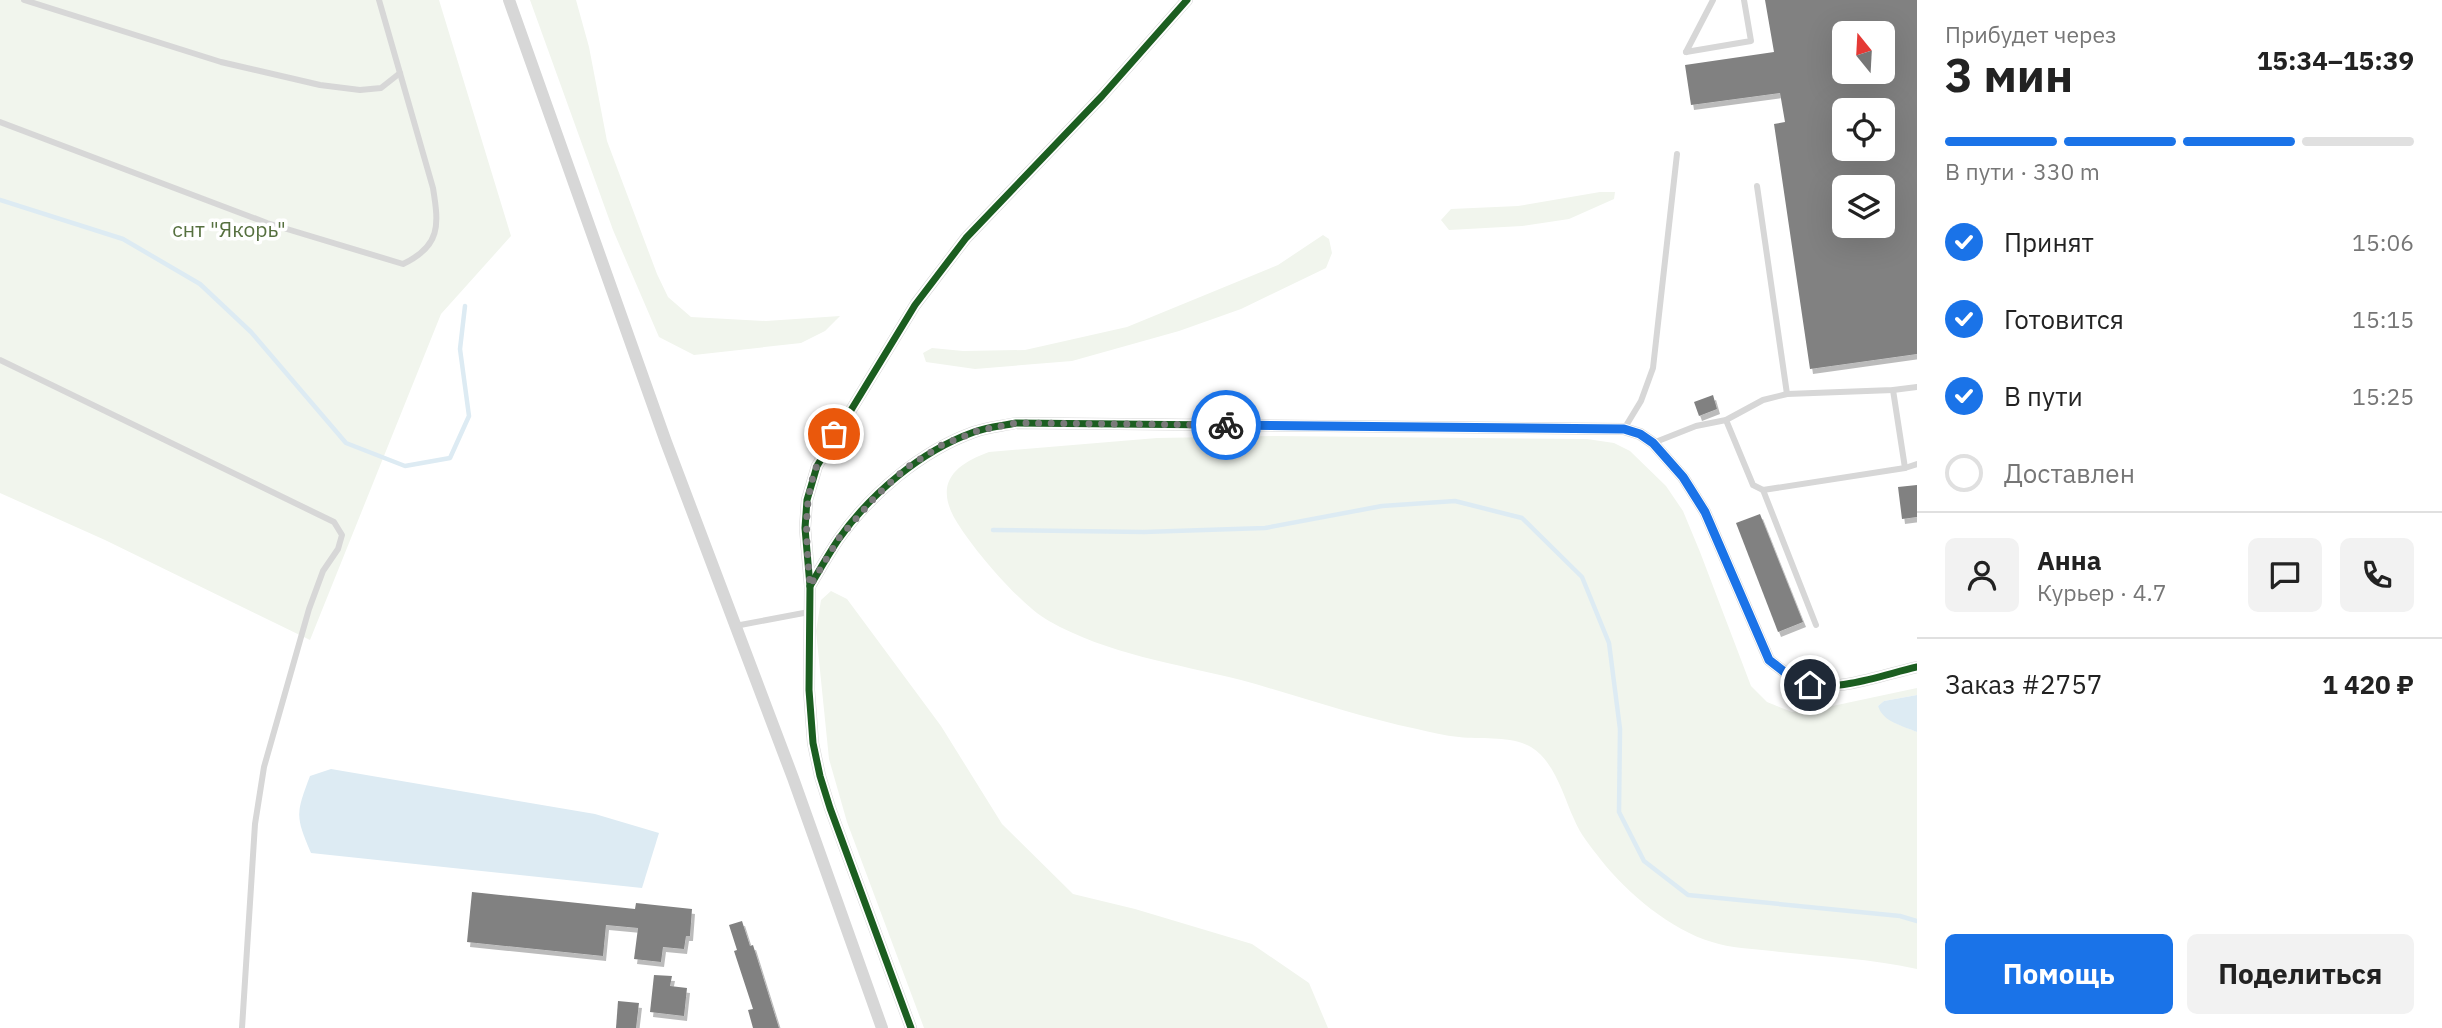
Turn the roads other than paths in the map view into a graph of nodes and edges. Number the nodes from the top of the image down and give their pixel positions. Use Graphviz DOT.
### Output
graph roads {
  1 [pos="24,0"];
  2 [pos="379,0"];
  3 [pos="509,0"];
  4 [pos="1187,0"];
  5 [pos="1713,0"];
  6 [pos="1744,0"];
  7 [pos="400,73"];
  8 [pos="0,122"];
  9 [pos="1677,154"];
  10 [pos="1757,186"];
  11 [pos="0,360"];
  12 [pos="1917,387"];
  13 [pos="1894,390"];
  14 [pos="1787,394"];
  15 [pos="1726,420"];
  16 [pos="1624,429"];
  17 [pos="1653,443"];
  18 [pos="1917,464"];
  19 [pos="1905,468"];
  20 [pos="1763,490"];
  21 [pos="810,586"];
  22 [pos="810,611"];
  23 [pos="1816,625"];
  24 [pos="735,626"];
  25 [pos="1917,667"];
  26 [pos="243,1028"];
  27 [pos="883,1028"];
  28 [pos="911,1028"];
  1 -- 7 [label="lane"];
  2 -- 7 [label="lane"];
  3 -- 24 [label="street"];
  4 -- 21 [label="street"];
  5 -- 6 [label="lane"];
  7 -- 8 [label="lane"];
  9 -- 16 [label="lane"];
  10 -- 14 [label="lane"];
  11 -- 26 [label="lane"];
  12 -- 13 [label="lane"];
  13 -- 14 [label="lane"];
  13 -- 19 [label="lane"];
  14 -- 15 [label="lane"];
  15 -- 17 [label="lane"];
  15 -- 20 [label="lane"];
  16 -- 17 [label="street"];
  16 -- 21 [label="street"];
  17 -- 25 [label="street"];
  18 -- 19 [label="lane"];
  19 -- 20 [label="lane"];
  20 -- 23 [label="lane"];
  21 -- 22 [label="street"];
  22 -- 24 [label="lane"];
  22 -- 28 [label="street"];
  24 -- 27 [label="street"];
}
